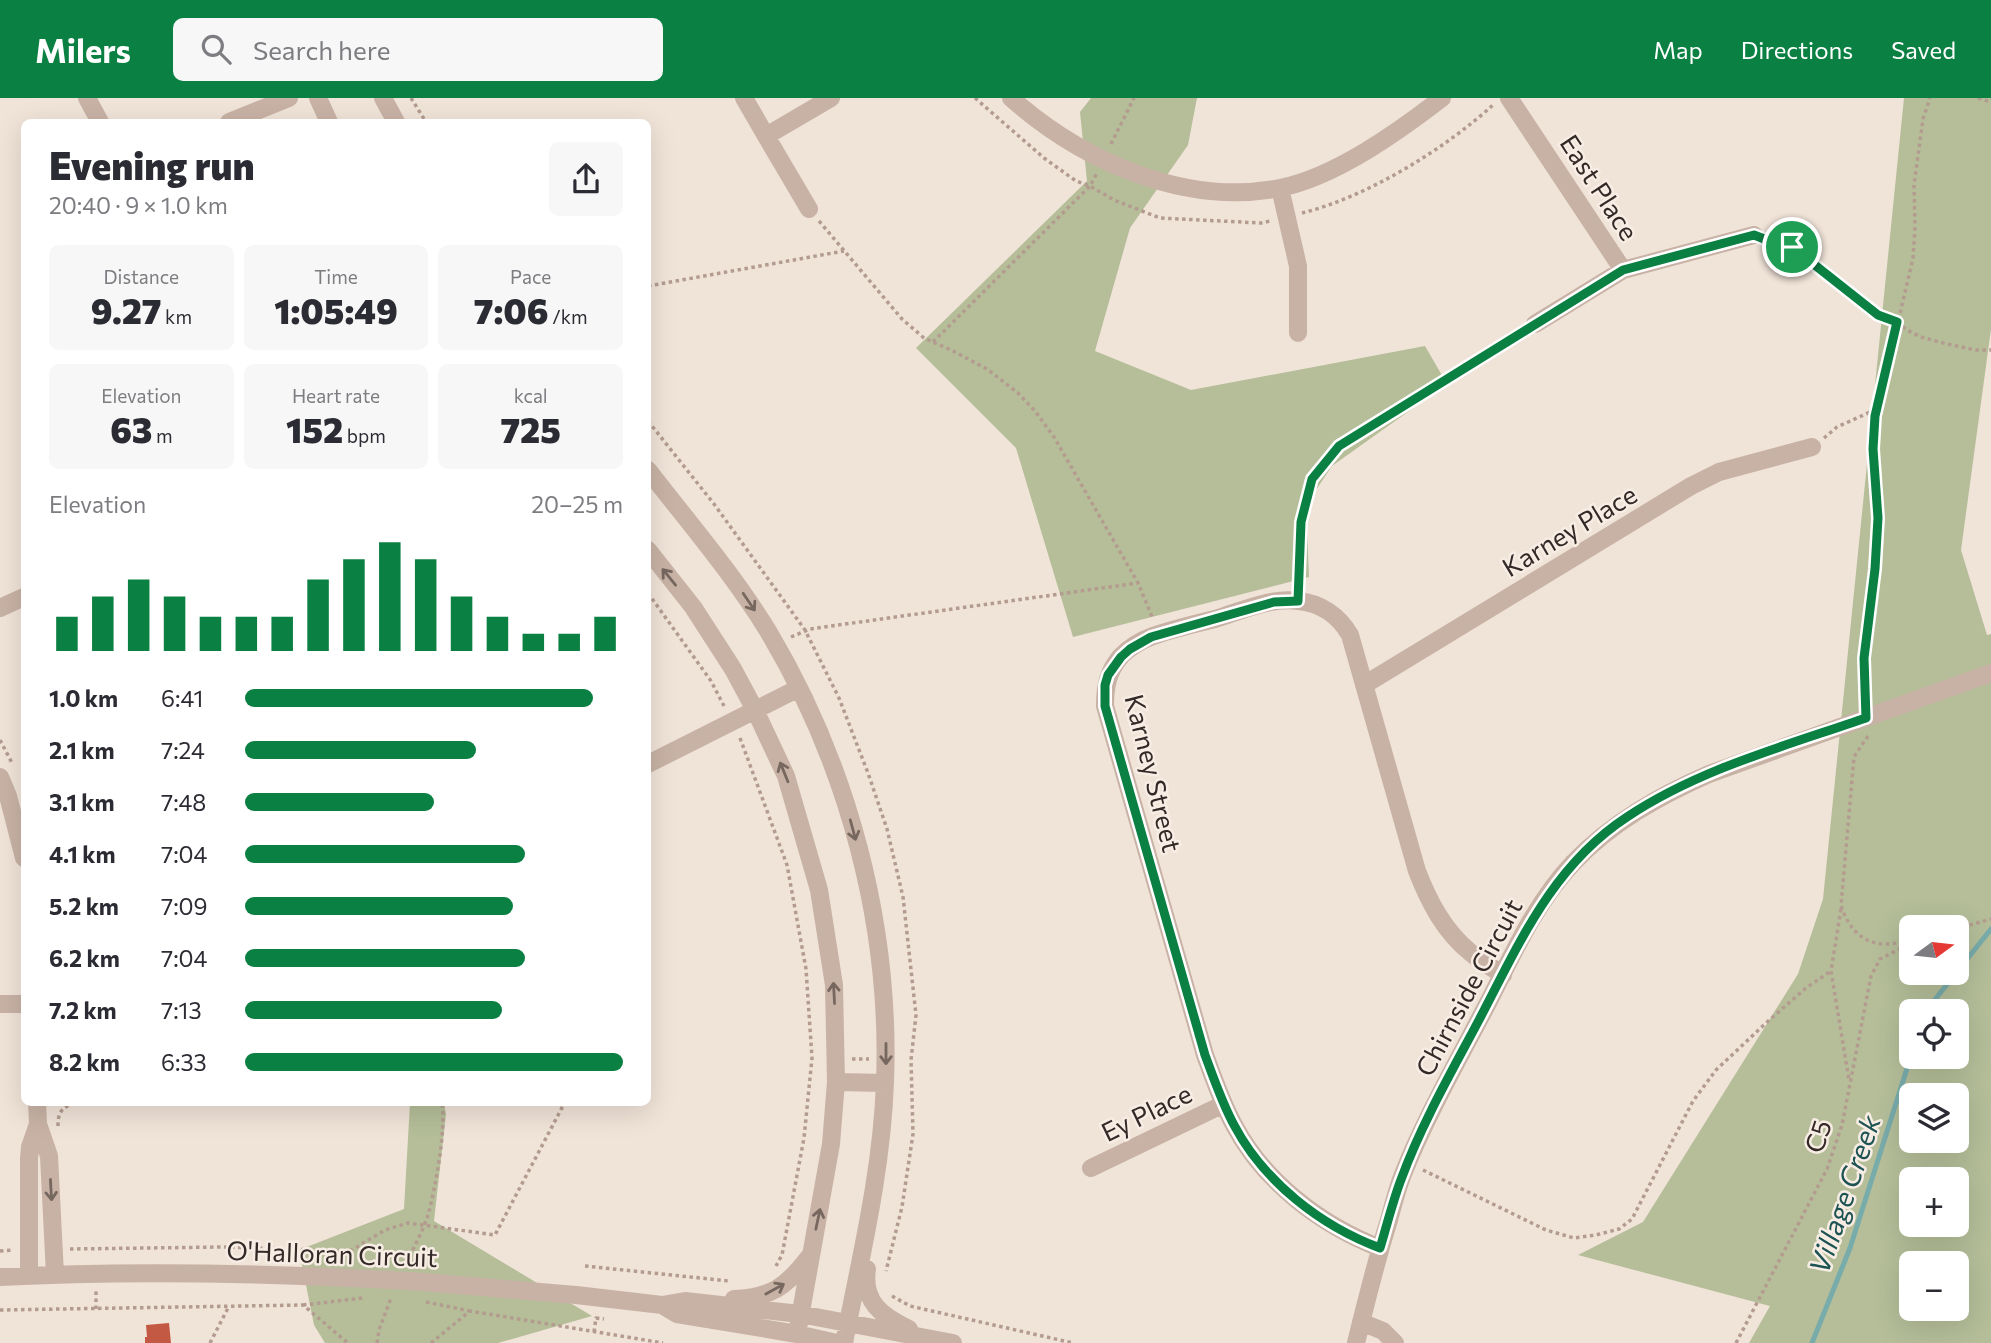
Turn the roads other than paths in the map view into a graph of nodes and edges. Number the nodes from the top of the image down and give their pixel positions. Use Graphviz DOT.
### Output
graph roads {
  1 [pos="87,98"];
  2 [pos="289,98"];
  3 [pos="318,98"];
  4 [pos="383,98"];
  5 [pos="744,98"];
  6 [pos="831,98"];
  7 [pos="1011,98"];
  8 [pos="1442,98"];
  9 [pos="1509,98"];
  10 [pos="98,119"];
  11 [pos="236,119"];
  12 [pos="328,119"];
  13 [pos="394,119"];
  14 [pos="766,136"];
  15 [pos="1280,188"];
  16 [pos="809,209"];
  17 [pos="1754,235"];
  18 [pos="1623,270"];
  19 [pos="1535,324"];
  20 [pos="1298,334"];
  21 [pos="1812,447"];
  22 [pos="651,474"];
  23 [pos="651,554"];
  24 [pos="21,598"];
  25 [pos="0,608"];
  26 [pos="1991,673"];
  27 [pos="1364,685"];
  28 [pos="799,688"];
  29 [pos="755,710"];
  30 [pos="651,762"];
  31 [pos="0,777"];
  32 [pos="21,842"];
  33 [pos="1503,975"];
  34 [pos="0,1004"];
  35 [pos="21,1004"];
  36 [pos="836,1082"];
  37 [pos="885,1083"];
  38 [pos="1224,1104"];
  39 [pos="37,1106"];
  40 [pos="38,1124"];
  41 [pos="1091,1168"];
  42 [pos="868,1225"];
  43 [pos="1380,1248"];
  44 [pos="810,1256"];
  45 [pos="55,1275"];
  46 [pos="29,1276"];
  47 [pos="0,1277"];
  48 [pos="685,1301"];
  49 [pos="662,1305"];
  50 [pos="800,1314"];
  51 [pos="848,1322"];
  52 [pos="1361,1322"];
  53 [pos="797,1334"];
  54 [pos="924,1337"];
  55 [pos="837,1343"];
  56 [pos="844,1343"];
  57 [pos="953,1343"];
  58 [pos="1356,1343"];
  59 [pos="1395,1343"];
  1 -- 10 [label="street"];
  2 -- 11 [label="street"];
  3 -- 12 [label="street"];
  4 -- 13 [label="street"];
  5 -- 14 [label="street"];
  6 -- 14 [label="street"];
  7 -- 15 [label="street"];
  8 -- 15 [label="street"];
  9 -- 18 [label="street, East Place"];
  14 -- 16 [label="street"];
  15 -- 20 [label="street"];
  17 -- 18 [label="street, East Place"];
  18 -- 19 [label="street, East Place"];
  21 -- 27 [label="street, Karney Place"];
  22 -- 28 [label="street, one-way"];
  29 -- 23 [label="street, one-way"];
  24 -- 25 [label="street"];
  26 -- 33 [label="street, Chirnside Circuit"];
  27 -- 33 [label="street, Karney Street"];
  27 -- 38 [label="street, Karney Street"];
  28 -- 29 [label="street"];
  28 -- 37 [label="street, one-way"];
  29 -- 30 [label="street"];
  36 -- 29 [label="street, one-way"];
  31 -- 32 [label="street"];
  33 -- 43 [label="street, Chirnside Circuit"];
  34 -- 35 [label="street"];
  36 -- 37 [label="street"];
  44 -- 36 [label="street, one-way"];
  37 -- 42 [label="street"];
  38 -- 41 [label="street, Ey Place"];
  38 -- 43 [label="street, Karney Street"];
  39 -- 40 [label="street"];
  40 -- 45 [label="street, one-way"];
  40 -- 46 [label="street"];
  42 -- 51 [label="street"];
  42 -- 54 [label="street"];
  43 -- 52 [label="street, Chirnside Circuit"];
  48 -- 44 [label="street, one-way"];
  44 -- 50 [label="street"];
  45 -- 46 [label="street, O'Halloran Circuit"];
  45 -- 49 [label="street, O'Halloran Circuit"];
  46 -- 47 [label="street, O'Halloran Circuit"];
  48 -- 49 [label="street, O'Halloran Circuit"];
  48 -- 50 [label="street, O'Halloran Circuit"];
  49 -- 53 [label="street, O'Halloran Circuit"];
  50 -- 51 [label="street, O'Halloran Circuit"];
  50 -- 53 [label="street"];
  51 -- 54 [label="street, O'Halloran Circuit"];
  51 -- 56 [label="street"];
  52 -- 58 [label="street, Chirnside Circuit"];
  52 -- 59 [label="street"];
  53 -- 55 [label="street, O'Halloran Circuit"];
  54 -- 57 [label="street, O'Halloran Circuit"];
}
